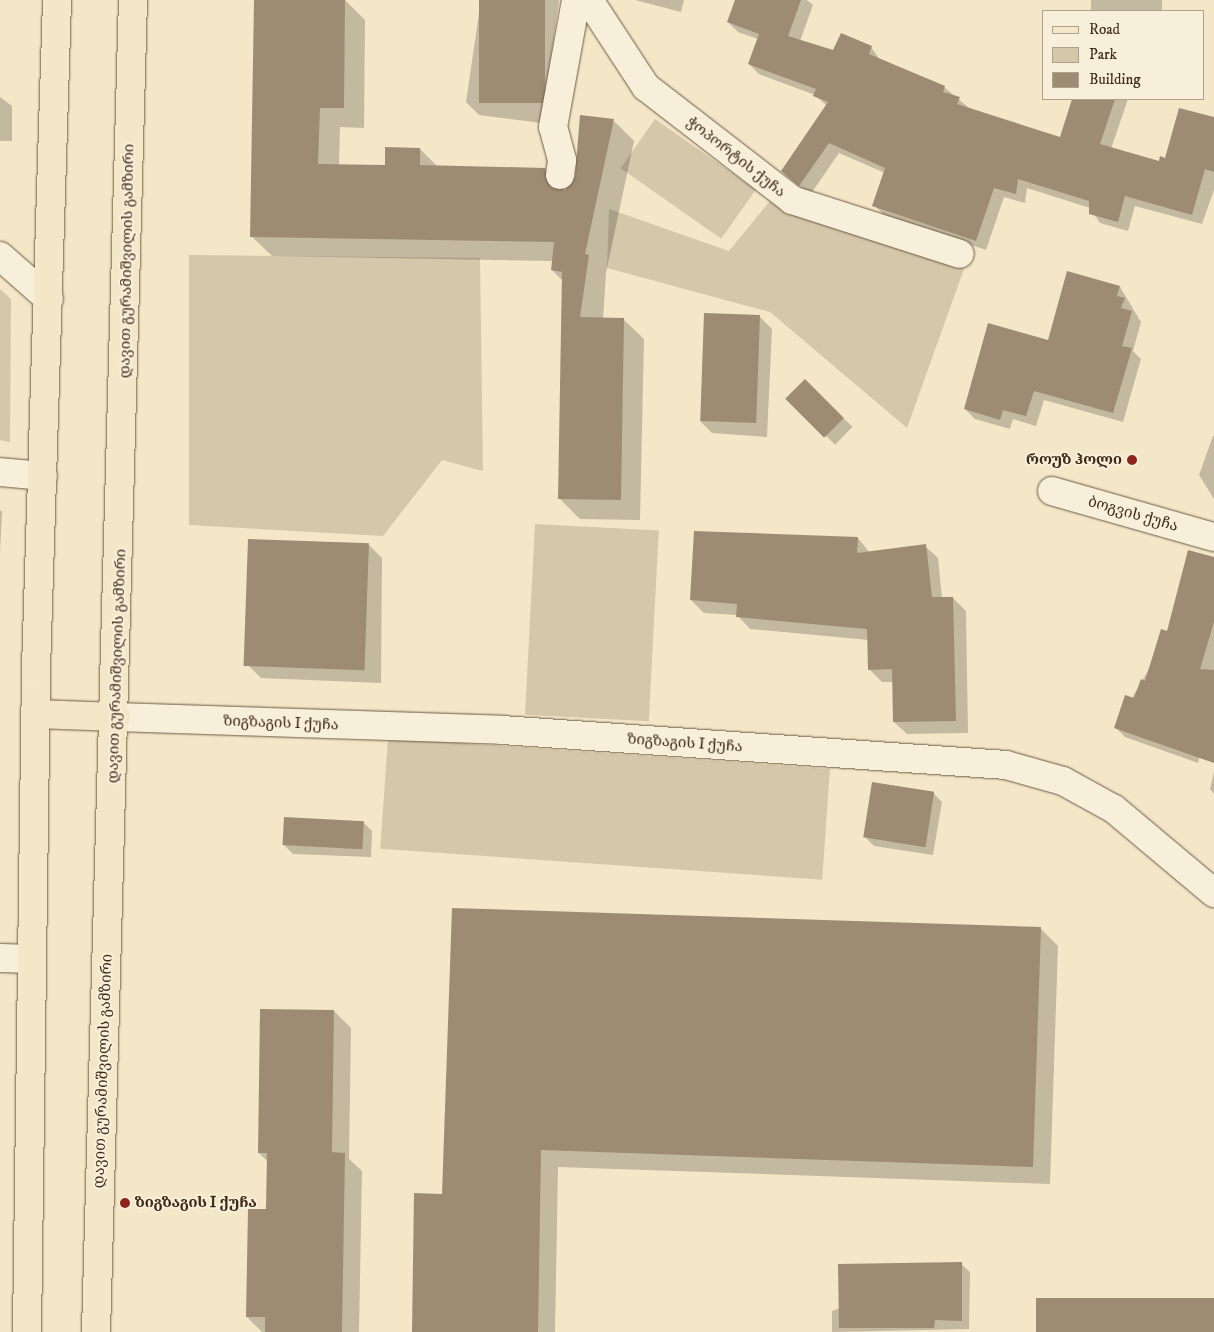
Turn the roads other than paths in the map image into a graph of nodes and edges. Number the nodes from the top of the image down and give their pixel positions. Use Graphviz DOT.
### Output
graph roads {
  1 [pos="57,0"];
  2 [pos="133,0"];
  3 [pos="576,0"];
  4 [pos="589,0"];
  5 [pos="560,175"];
  6 [pos="960,254"];
  7 [pos="0,256"];
  8 [pos="49,299"];
  9 [pos="0,472"];
  10 [pos="43,476"];
  11 [pos="1052,491"];
  12 [pos="1214,537"];
  13 [pos="36,714"];
  14 [pos="116,717"];
  15 [pos="1214,893"];
  16 [pos="0,958"];
  17 [pos="31,959"];
  18 [pos="27,1332"];
  19 [pos="96,1332"];
  1 -- 8 [label="main road"];
  2 -- 14 [label="main road, დავით გურამიშვილის გამზირი"];
  3 -- 5 [label="street"];
  4 -- 6 [label="street, ჭოპორტის ქუჩა"];
  7 -- 8 [label="street"];
  8 -- 10 [label="main road"];
  9 -- 10 [label="street"];
  10 -- 13 [label="main road"];
  11 -- 12 [label="street, ბოგვის ქუჩა"];
  13 -- 14 [label="main road"];
  13 -- 17 [label="main road"];
  14 -- 15 [label="street, ზიგზაგის I ქუჩა"];
  14 -- 19 [label="main road, დავით გურამიშვილის გამზირი"];
  16 -- 17 [label="street"];
  17 -- 18 [label="main road"];
}
